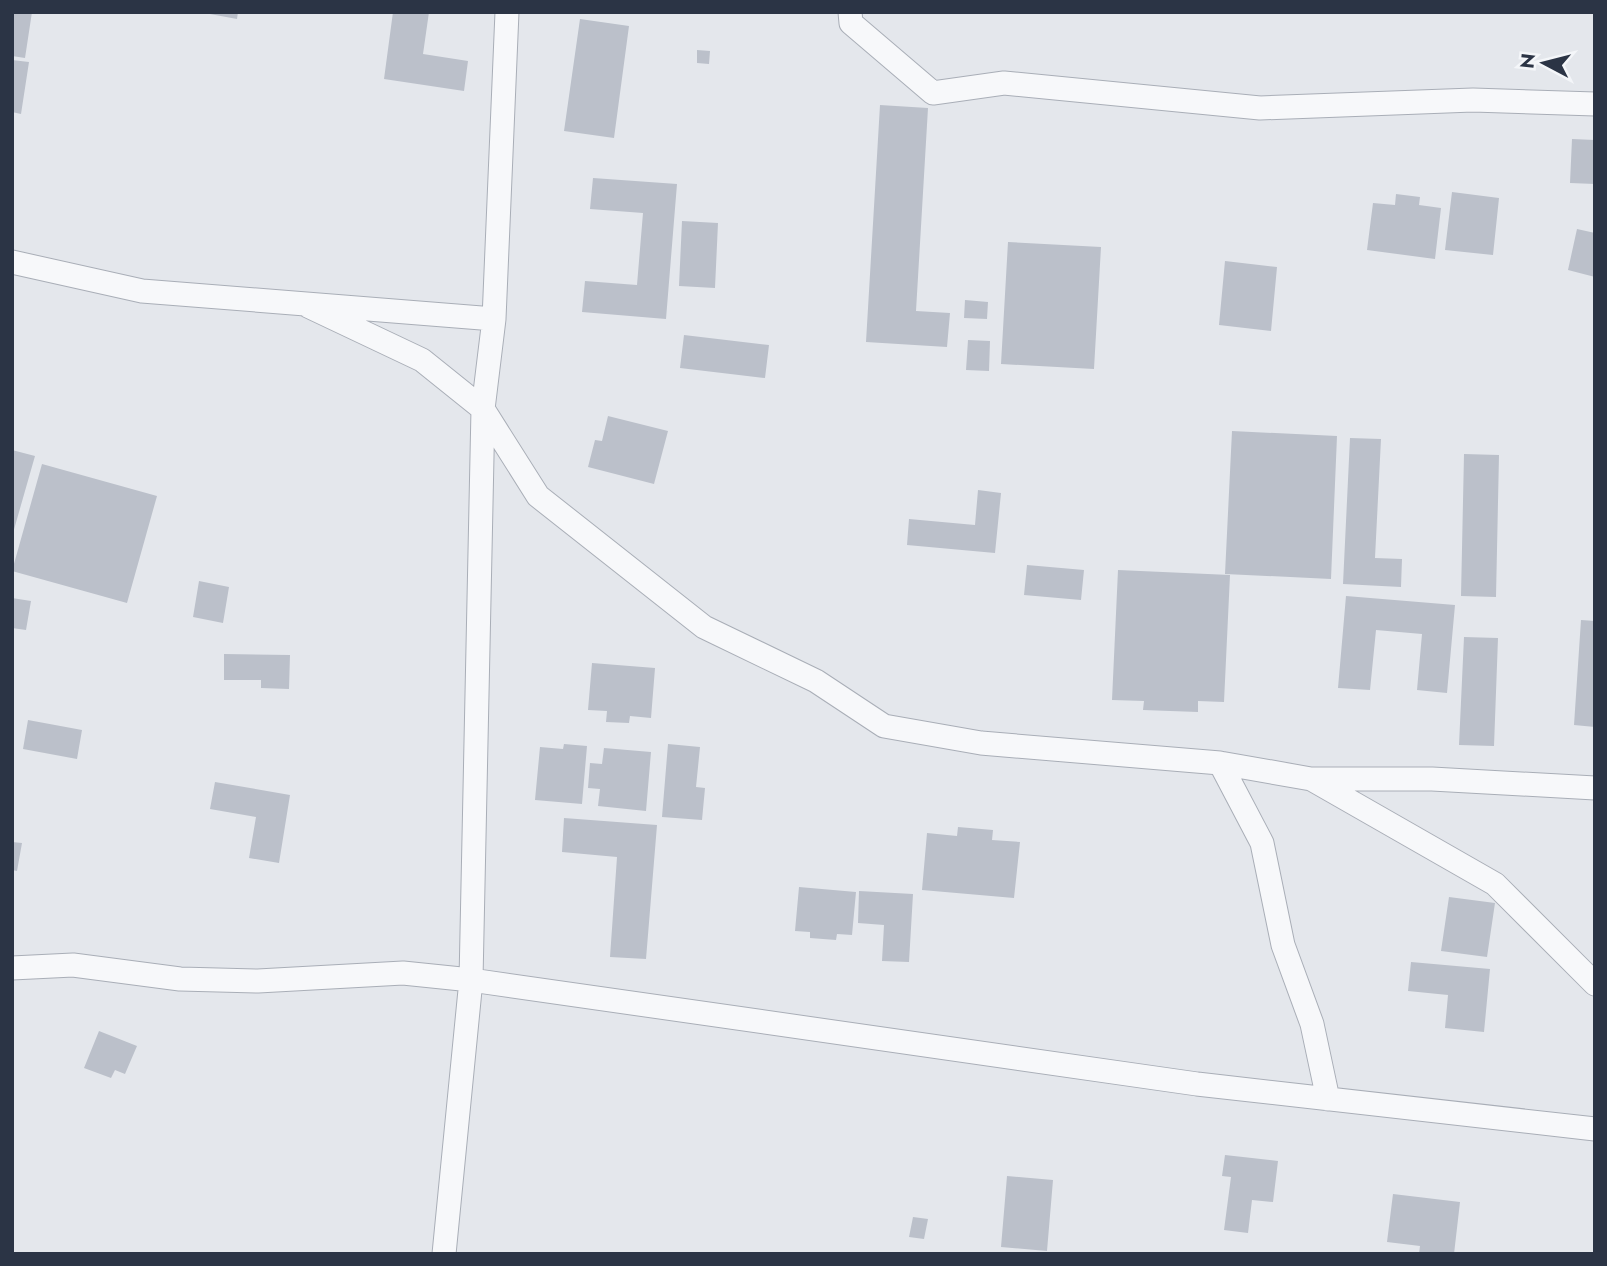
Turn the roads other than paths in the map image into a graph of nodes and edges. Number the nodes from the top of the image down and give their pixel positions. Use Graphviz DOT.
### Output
graph roads {
  1 [pos="507,12"];
  2 [pos="850,12"];
  3 [pos="1595,104"];
  4 [pos="12,262"];
  5 [pos="308,306"];
  6 [pos="494,319"];
  7 [pos="483,409"];
  8 [pos="1220,763"];
  9 [pos="1311,779"];
  10 [pos="1595,788"];
  11 [pos="12,968"];
  12 [pos="471,980"];
  13 [pos="1595,984"];
  14 [pos="1328,1099"];
  15 [pos="1595,1129"];
  16 [pos="444,1254"];
  1 -- 6 [label="street"];
  2 -- 3 [label="street"];
  4 -- 5 [label="street"];
  5 -- 6 [label="street"];
  5 -- 7 [label="street"];
  6 -- 7 [label="street"];
  7 -- 8 [label="street"];
  7 -- 12 [label="street"];
  8 -- 9 [label="street"];
  8 -- 14 [label="street"];
  9 -- 10 [label="street"];
  9 -- 13 [label="street"];
  11 -- 12 [label="street"];
  12 -- 14 [label="street"];
  12 -- 16 [label="street"];
  14 -- 15 [label="street"];
}
